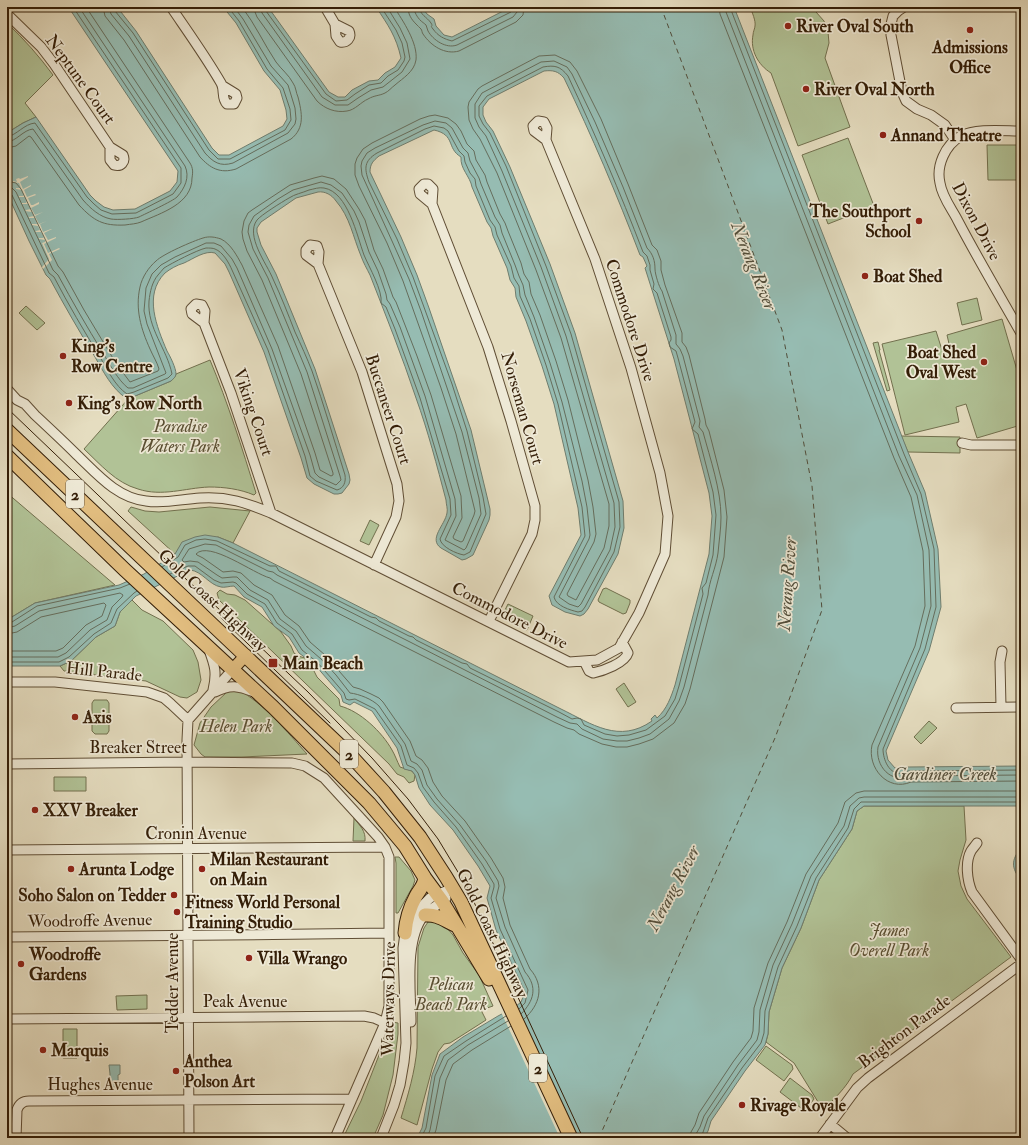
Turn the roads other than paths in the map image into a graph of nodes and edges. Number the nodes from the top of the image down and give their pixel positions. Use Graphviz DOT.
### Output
graph roads {
  1 [pos="171,7"];
  2 [pos="325,7"];
  3 [pos="904,7"];
  4 [pos="7,14"];
  5 [pos="336,24"];
  6 [pos="223,86"];
  7 [pos="1021,131"];
  8 [pos="546,140"];
  9 [pos="955,140"];
  10 [pos="110,147"];
  11 [pos="432,204"];
  12 [pos="318,264"];
  13 [pos="204,323"];
  14 [pos="1021,333"];
  15 [pos="7,389"];
  16 [pos="7,430"];
  17 [pos="962,443"];
  18 [pos="1021,445"];
  19 [pos="7,456"];
  20 [pos="271,513"];
  21 [pos="374,565"];
  22 [pos="489,622"];
  23 [pos="622,642"];
  24 [pos="207,645"];
  25 [pos="1002,651"];
  26 [pos="246,656"];
  27 [pos="584,661"];
  28 [pos="233,669"];
  29 [pos="7,682"];
  30 [pos="212,693"];
  31 [pos="260,694"];
  32 [pos="1001,707"];
  33 [pos="1021,707"];
  34 [pos="956,708"];
  35 [pos="188,720"];
  36 [pos="188,762"];
  37 [pos="7,764"];
  38 [pos="977,843"];
  39 [pos="385,847"];
  40 [pos="188,849"];
  41 [pos="7,850"];
  42 [pos="425,878"];
  43 [pos="453,888"];
  44 [pos="440,898"];
  45 [pos="425,915"];
  46 [pos="457,926"];
  47 [pos="389,933"];
  48 [pos="405,933"];
  49 [pos="188,935"];
  50 [pos="7,937"];
  51 [pos="1021,958"];
  52 [pos="1021,964"];
  53 [pos="503,1000"];
  54 [pos="189,1017"];
  55 [pos="7,1019"];
  56 [pos="385,1023"];
  57 [pos="352,1099"];
  58 [pos="189,1100"];
  59 [pos="11,1119"];
  60 [pos="830,1124"];
  61 [pos="16,1138"];
  62 [pos="189,1138"];
  63 [pos="335,1138"];
  64 [pos="381,1138"];
  65 [pos="388,1138"];
  66 [pos="564,1138"];
  67 [pos="571,1138"];
  68 [pos="820,1138"];
  69 [pos="847,1138"];
  1 -- 6 [label="street"];
  2 -- 5 [label="street"];
  3 -- 9 [label="street"];
  4 -- 10 [label="street, Neptune Court"];
  7 -- 9 [label="street"];
  8 -- 23 [label="street, Commodore Drive"];
  9 -- 14 [label="street, Dixon Drive"];
  11 -- 22 [label="street, Norseman Court"];
  12 -- 21 [label="street, Buccaneer Court"];
  13 -- 20 [label="street, Viking Court"];
  15 -- 20 [label="street, Commodore Drive"];
  16 -- 26 [label="highway, Gold Coast Highway / 2"];
  17 -- 18 [label="street"];
  19 -- 24 [label="highway, Gold Coast Highway / 2"];
  20 -- 21 [label="street, Commodore Drive"];
  21 -- 22 [label="street, Commodore Drive"];
  22 -- 27 [label="street, Commodore Drive"];
  23 -- 27 [label="street, Commodore Drive"];
  23 -- 27 [label="street"];
  24 -- 28 [label="highway, Gold Coast Highway / 2"];
  24 -- 30 [label="street"];
  25 -- 32 [label="street"];
  26 -- 28 [label="main road"];
  26 -- 43 [label="highway, Gold Coast Highway / 2"];
  28 -- 30 [label="street"];
  28 -- 31 [label="highway, Gold Coast Highway / 2"];
  29 -- 35 [label="street, Hill Parade"];
  30 -- 31 [label="street"];
  30 -- 35 [label="street"];
  31 -- 42 [label="highway, Gold Coast Highway / 2"];
  32 -- 33 [label="street"];
  32 -- 34 [label="street"];
  35 -- 36 [label="street, Tedder Avenue"];
  36 -- 37 [label="street, Breaker Street"];
  36 -- 39 [label="street, Breaker Street"];
  36 -- 40 [label="street, Tedder Avenue"];
  38 -- 51 [label="street"];
  39 -- 40 [label="street, Cronin Avenue"];
  39 -- 47 [label="street"];
  40 -- 41 [label="street, Cronin Avenue"];
  40 -- 49 [label="street, Tedder Avenue"];
  42 -- 44 [label="highway, Gold Coast Highway / 2"];
  42 -- 48 [label="highway"];
  43 -- 44 [label="street"];
  43 -- 53 [label="highway, Gold Coast Highway / 2"];
  44 -- 45 [label="street, Waterways Drive"];
  44 -- 46 [label="highway, Gold Coast Highway / 2"];
  44 -- 48 [label="street, Waterways Drive"];
  45 -- 46 [label="highway"];
  45 -- 65 [label="street, Waterways Drive"];
  46 -- 53 [label="highway, Gold Coast Highway / 2"];
  47 -- 49 [label="street, Woodroffe Avenue"];
  47 -- 56 [label="street"];
  48 -- 64 [label="street, Waterways Drive"];
  49 -- 50 [label="street, Woodroffe Avenue"];
  49 -- 54 [label="street, Tedder Avenue"];
  52 -- 60 [label="street, Brighton Parade"];
  53 -- 66 [label="highway, Gold Coast Highway / 2"];
  53 -- 67 [label="highway, Gold Coast Highway / 2"];
  54 -- 55 [label="street, Peak Avenue"];
  54 -- 56 [label="street, Peak Avenue"];
  54 -- 58 [label="street, Tedder Avenue"];
  56 -- 57 [label="street"];
  57 -- 58 [label="street, Hughes Avenue"];
  57 -- 63 [label="street"];
  58 -- 59 [label="street, Hughes Avenue"];
  58 -- 62 [label="street, Tedder Avenue"];
  59 -- 61 [label="street"];
  60 -- 68 [label="street, Brighton Parade"];
  60 -- 69 [label="street"];
}
